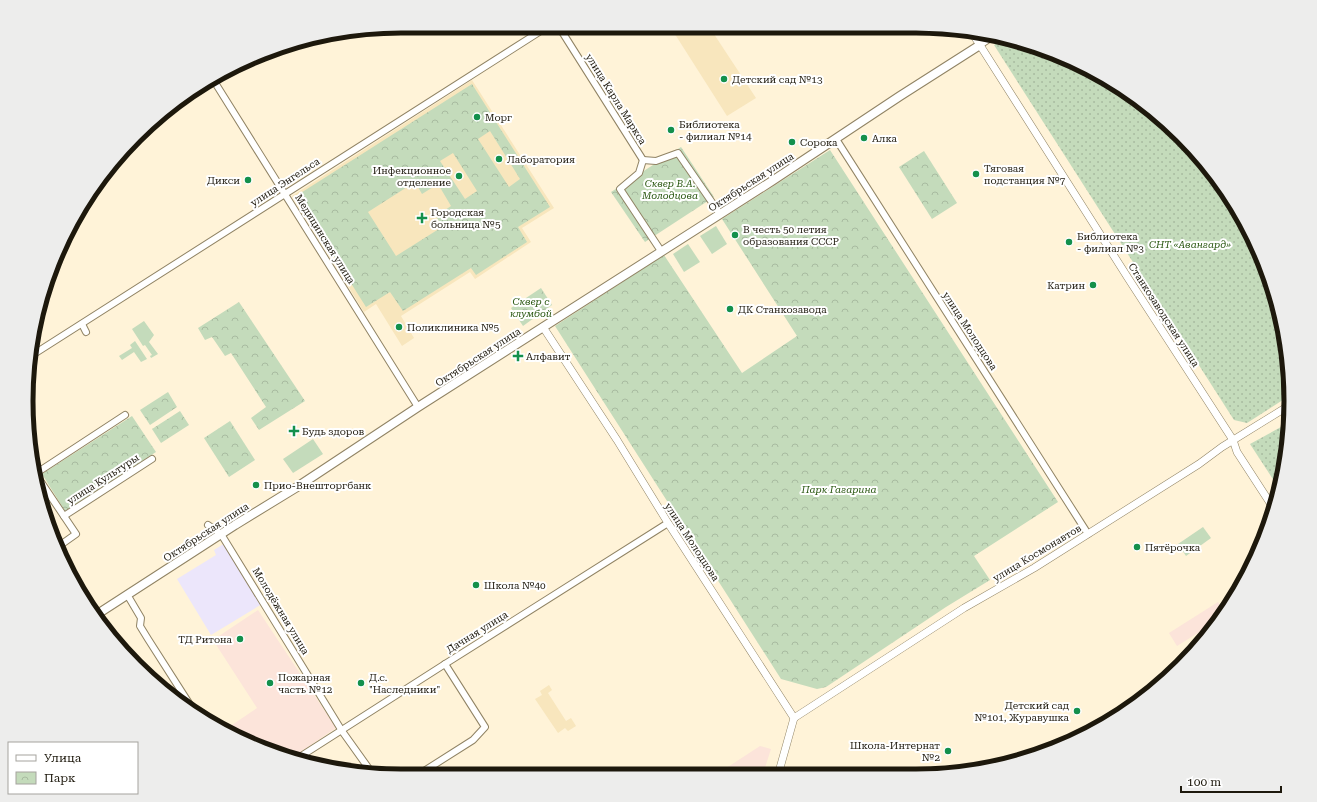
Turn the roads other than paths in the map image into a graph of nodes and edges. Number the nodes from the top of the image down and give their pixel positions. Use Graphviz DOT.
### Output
graph roads {
  1 [pos="532,33"];
  2 [pos="563,33"];
  3 [pos="975,38"];
  4 [pos="987,40"];
  5 [pos="980,45"];
  6 [pos="215,83"];
  7 [pos="836,139"];
  8 [pos="643,160"];
  9 [pos="285,194"];
  10 [pos="720,214"];
  11 [pos="661,252"];
  12 [pos="82,324"];
  13 [pos="543,327"];
  14 [pos="86,332"];
  15 [pos="36,353"];
  16 [pos="418,407"];
  17 [pos="1284,409"];
  18 [pos="125,415"];
  19 [pos="1234,440"];
  20 [pos="152,459"];
  21 [pos="40,471"];
  22 [pos="43,485"];
  23 [pos="1269,502"];
  24 [pos="64,516"];
  25 [pos="668,523"];
  26 [pos="208,525"];
  27 [pos="222,534"];
  28 [pos="1088,534"];
  29 [pos="62,544"];
  30 [pos="128,596"];
  31 [pos="100,612"];
  32 [pos="445,664"];
  33 [pos="187,700"];
  34 [pos="794,718"];
  35 [pos="342,731"];
  36 [pos="303,755"];
  37 [pos="368,767"];
  38 [pos="427,769"];
  39 [pos="779,769"];
  1 -- 9 [label="street, улица Энгельса"];
  2 -- 8 [label="street, улица Карла Маркса"];
  3 -- 5 [label="street, Станкозаводская улица"];
  4 -- 5 [label="street, Октябрьская улица"];
  5 -- 7 [label="main road, Октябрьская улица"];
  5 -- 19 [label="street, Станкозаводская улица"];
  6 -- 9 [label="street, Медицинская улица"];
  7 -- 10 [label="main road, Октябрьская улица"];
  7 -- 28 [label="street, улица Молодцова"];
  8 -- 10 [label="street, улица Карла Маркса"];
  8 -- 11 [label="street, улица Карла Маркса"];
  9 -- 12 [label="street, улица Энгельса"];
  9 -- 16 [label="street, Медицинская улица"];
  10 -- 11 [label="main road, Октябрьская улица"];
  11 -- 13 [label="main road, Октябрьская улица"];
  12 -- 14 [label="street"];
  12 -- 15 [label="street, улица Энгельса"];
  13 -- 16 [label="main road, Октябрьская улица"];
  13 -- 25 [label="street, улица Молодцова"];
  16 -- 27 [label="main road, Октябрьская улица"];
  17 -- 19 [label="street, улица Космонавтов"];
  18 -- 21 [label="street"];
  19 -- 23 [label="street, Станкозаводская улица"];
  19 -- 28 [label="street, улица Космонавтов"];
  20 -- 24 [label="street, улица Культуры"];
  22 -- 24 [label="street, улица Культуры"];
  24 -- 29 [label="street, улица Культуры"];
  25 -- 32 [label="street, Дачная улица"];
  25 -- 34 [label="street, улица Молодцова"];
  26 -- 27 [label="street, Молодёжная улица"];
  27 -- 30 [label="main road, Октябрьская улица"];
  27 -- 35 [label="street, Молодёжная улица"];
  28 -- 34 [label="street, улица Космонавтов"];
  30 -- 31 [label="main road, Октябрьская улица"];
  30 -- 33 [label="street"];
  32 -- 35 [label="street, Дачная улица"];
  32 -- 38 [label="street"];
  34 -- 39 [label="street"];
  35 -- 36 [label="street, Дачная улица"];
  35 -- 37 [label="street, Молодёжная улица"];
}
